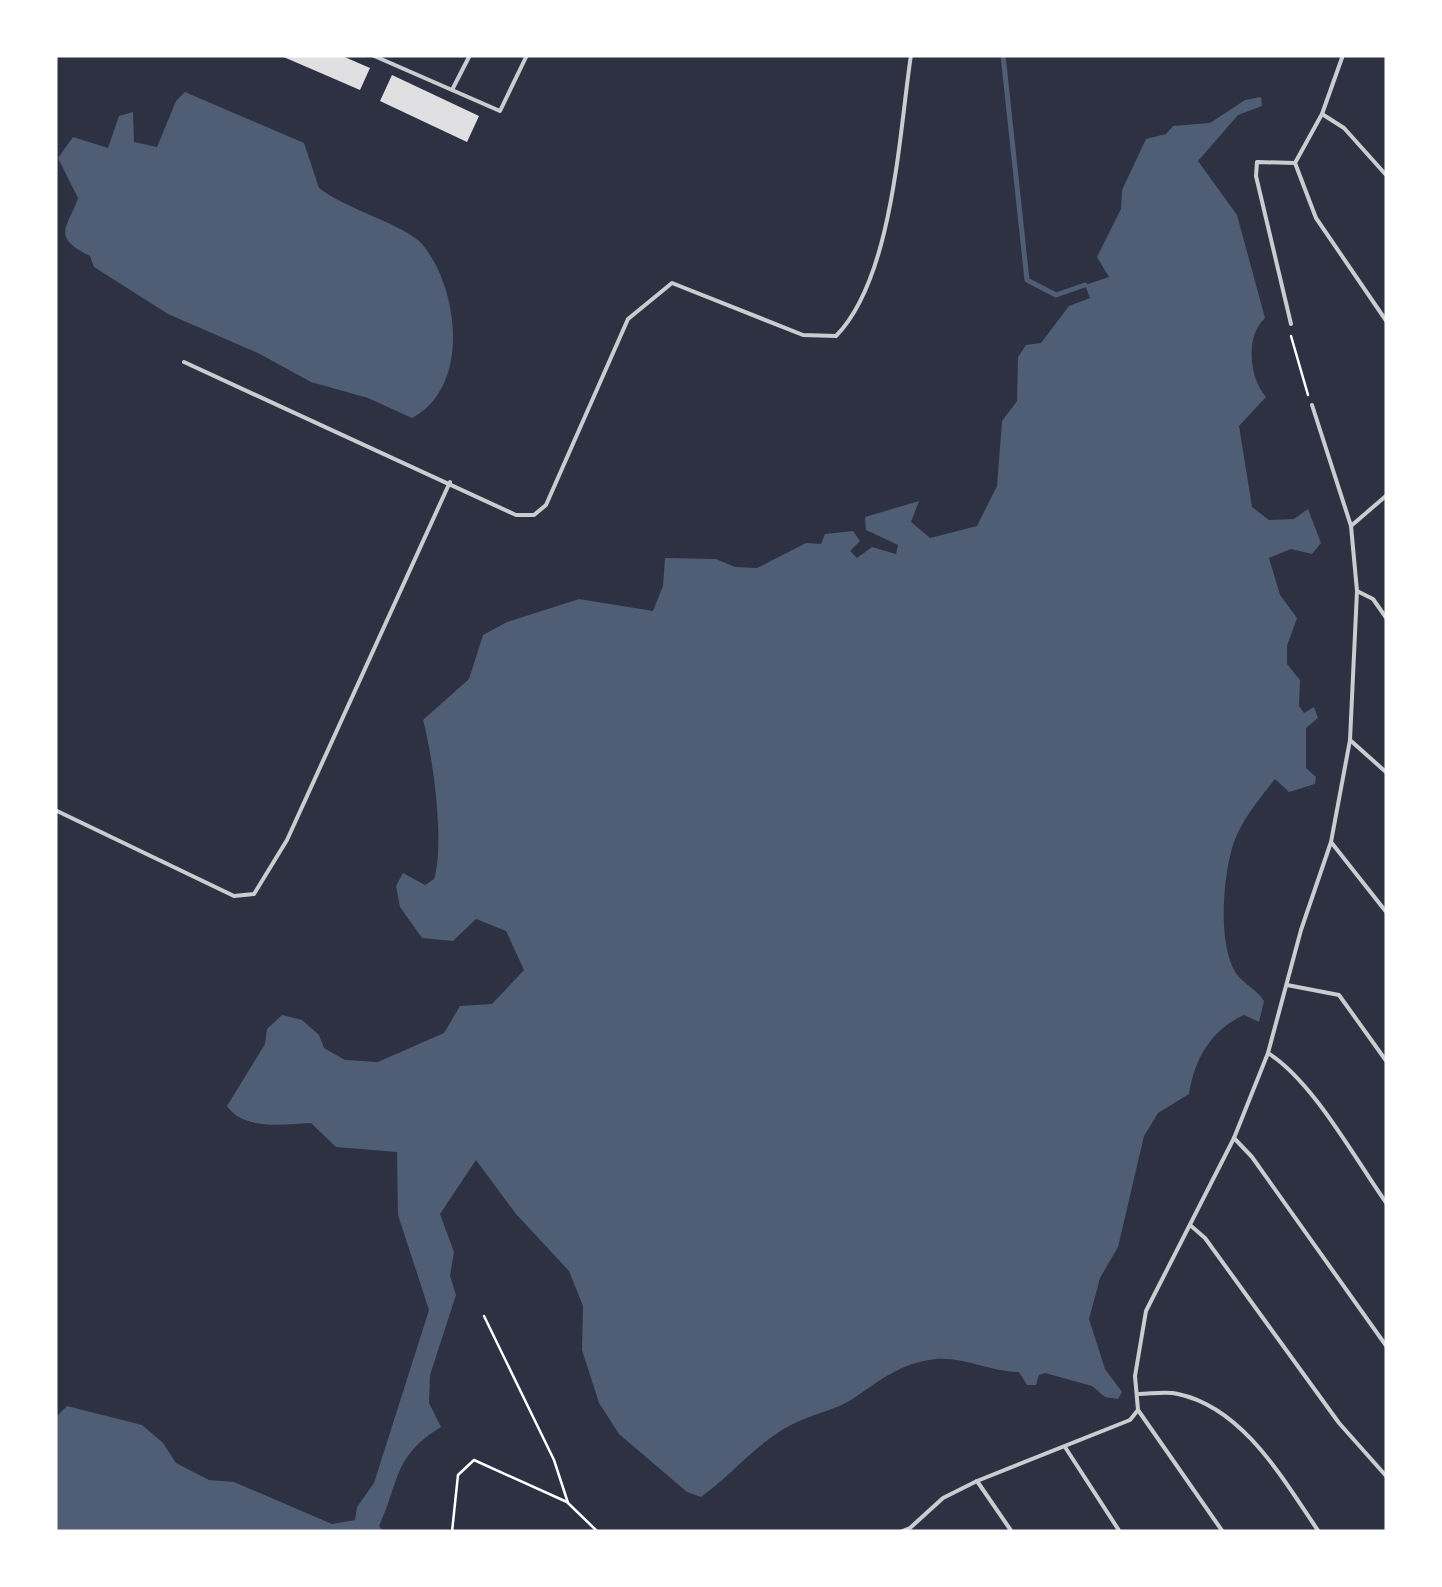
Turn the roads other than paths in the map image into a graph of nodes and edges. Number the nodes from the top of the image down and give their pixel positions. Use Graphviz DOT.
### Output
graph roads {
  1 [pos="372,55"];
  2 [pos="470,55"];
  3 [pos="527,55"];
  4 [pos="911,55"];
  5 [pos="1343,55"];
  6 [pos="452,90"];
  7 [pos="1322,114"];
  8 [pos="1295,164"];
  9 [pos="1387,176"];
  10 [pos="1387,322"];
  11 [pos="1291,324"];
  12 [pos="184,362"];
  13 [pos="1312,405"];
  14 [pos="450,482"];
  15 [pos="1387,495"];
  16 [pos="1351,526"];
  17 [pos="1357,591"];
  18 [pos="1387,620"];
  19 [pos="1350,740"];
  20 [pos="1387,773"];
  21 [pos="55,810"];
  22 [pos="1331,842"];
  23 [pos="1387,912"];
  24 [pos="1287,985"];
  25 [pos="1268,1053"];
  26 [pos="1387,1062"];
  27 [pos="1234,1138"];
  28 [pos="1387,1204"];
  29 [pos="1190,1225"];
  30 [pos="1387,1347"];
  31 [pos="1139,1394"];
  32 [pos="1138,1410"];
  33 [pos="1065,1448"];
  34 [pos="1387,1477"];
  35 [pos="977,1480"];
  36 [pos="912,1530"];
  37 [pos="900,1532"];
  38 [pos="1012,1532"];
  39 [pos="1120,1532"];
  40 [pos="1223,1532"];
  41 [pos="1319,1532"];
  1 -- 6 [label="lane"];
  2 -- 6 [label="lane"];
  3 -- 6 [label="lane"];
  4 -- 14 [label="lane"];
  5 -- 7 [label="lane"];
  7 -- 8 [label="lane"];
  7 -- 9 [label="lane"];
  8 -- 10 [label="lane"];
  8 -- 11 [label="lane"];
  12 -- 14 [label="lane"];
  13 -- 16 [label="lane"];
  14 -- 21 [label="lane"];
  15 -- 16 [label="lane"];
  16 -- 17 [label="lane"];
  17 -- 18 [label="lane"];
  17 -- 19 [label="lane"];
  19 -- 20 [label="lane"];
  19 -- 22 [label="lane"];
  22 -- 23 [label="lane"];
  22 -- 24 [label="lane"];
  24 -- 25 [label="lane"];
  24 -- 26 [label="lane"];
  25 -- 27 [label="lane"];
  25 -- 28 [label="lane"];
  27 -- 29 [label="lane"];
  27 -- 30 [label="lane"];
  29 -- 31 [label="lane"];
  29 -- 34 [label="lane"];
  31 -- 32 [label="lane"];
  31 -- 41 [label="lane"];
  32 -- 33 [label="lane"];
  32 -- 40 [label="lane"];
  33 -- 35 [label="lane"];
  33 -- 39 [label="lane"];
  35 -- 36 [label="lane"];
  35 -- 38 [label="lane"];
  36 -- 37 [label="lane"];
}
